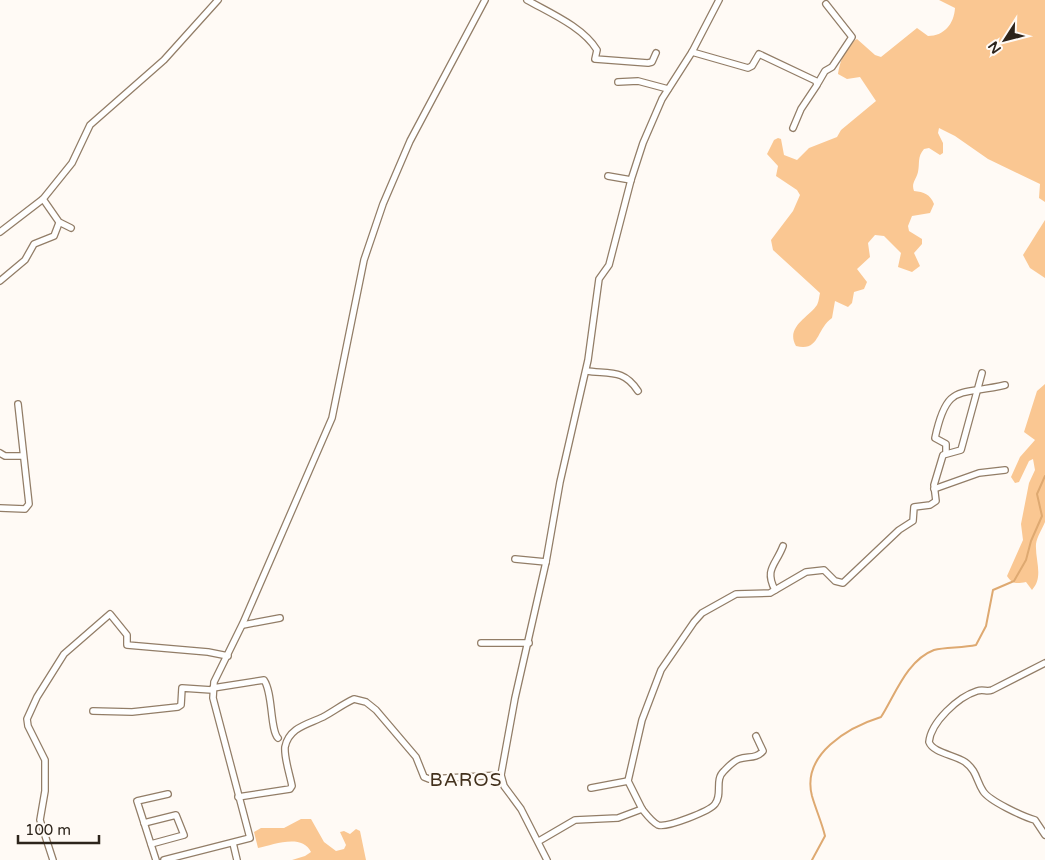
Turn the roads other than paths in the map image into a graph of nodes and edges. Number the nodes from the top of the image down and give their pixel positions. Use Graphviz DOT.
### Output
graph roads {
  1 [pos="218,0"];
  2 [pos="485,0"];
  3 [pos="527,0"];
  4 [pos="720,0"];
  5 [pos="826,4"];
  6 [pos="692,52"];
  7 [pos="656,53"];
  8 [pos="618,82"];
  9 [pos="818,83"];
  10 [pos="668,89"];
  11 [pos="793,128"];
  12 [pos="608,176"];
  13 [pos="631,180"];
  14 [pos="44,199"];
  15 [pos="59,223"];
  16 [pos="71,228"];
  17 [pos="0,232"];
  18 [pos="0,281"];
  19 [pos="586,371"];
  20 [pos="982,373"];
  21 [pos="1005,385"];
  22 [pos="638,391"];
  23 [pos="977,391"];
  24 [pos="18,404"];
  25 [pos="0,453"];
  26 [pos="946,454"];
  27 [pos="23,456"];
  28 [pos="1005,470"];
  29 [pos="934,489"];
  30 [pos="0,508"];
  31 [pos="783,546"];
  32 [pos="515,558"];
  33 [pos="546,562"];
  34 [pos="775,590"];
  35 [pos="280,618"];
  36 [pos="243,625"];
  37 [pos="529,643"];
  38 [pos="481,644"];
  39 [pos="228,656"];
  40 [pos="1045,664"];
  41 [pos="213,689"];
  42 [pos="93,711"];
  43 [pos="756,736"];
  44 [pos="278,738"];
  45 [pos="501,775"];
  46 [pos="628,781"];
  47 [pos="591,788"];
  48 [pos="168,794"];
  49 [pos="238,797"];
  50 [pos="642,809"];
  51 [pos="144,823"];
  52 [pos="1045,835"];
  53 [pos="539,841"];
  54 [pos="232,843"];
  55 [pos="151,844"];
  56 [pos="53,860"];
  57 [pos="156,860"];
  58 [pos="164,860"];
  59 [pos="237,860"];
  60 [pos="547,860"];
  1 -- 14 [label="street"];
  2 -- 36 [label="street"];
  3 -- 7 [label="street"];
  4 -- 6 [label="street"];
  5 -- 9 [label="street"];
  6 -- 9 [label="street"];
  6 -- 10 [label="street"];
  8 -- 10 [label="street"];
  9 -- 11 [label="street"];
  10 -- 13 [label="street"];
  12 -- 13 [label="street"];
  13 -- 19 [label="street"];
  14 -- 15 [label="street"];
  14 -- 17 [label="street"];
  15 -- 16 [label="street"];
  15 -- 18 [label="street"];
  19 -- 22 [label="street"];
  19 -- 33 [label="street"];
  20 -- 23 [label="street"];
  21 -- 23 [label="street"];
  23 -- 26 [label="street"];
  23 -- 26 [label="street"];
  24 -- 27 [label="street"];
  25 -- 27 [label="street"];
  26 -- 29 [label="street"];
  27 -- 30 [label="street"];
  28 -- 29 [label="street"];
  29 -- 34 [label="street"];
  31 -- 34 [label="street"];
  32 -- 33 [label="street"];
  33 -- 37 [label="street"];
  34 -- 46 [label="street"];
  35 -- 36 [label="street"];
  36 -- 39 [label="street"];
  37 -- 38 [label="street"];
  37 -- 45 [label="street"];
  39 -- 41 [label="street"];
  39 -- 56 [label="street"];
  40 -- 52 [label="street"];
  41 -- 42 [label="street"];
  41 -- 44 [label="street"];
  41 -- 49 [label="street"];
  43 -- 50 [label="street"];
  45 -- 49 [label="street"];
  45 -- 53 [label="street"];
  46 -- 47 [label="street"];
  46 -- 50 [label="street"];
  48 -- 51 [label="street"];
  49 -- 54 [label="street"];
  50 -- 53 [label="street"];
  51 -- 55 [label="street"];
  51 -- 55 [label="street"];
  53 -- 60 [label="street"];
  54 -- 58 [label="street"];
  54 -- 59 [label="street"];
  55 -- 57 [label="street"];
}
